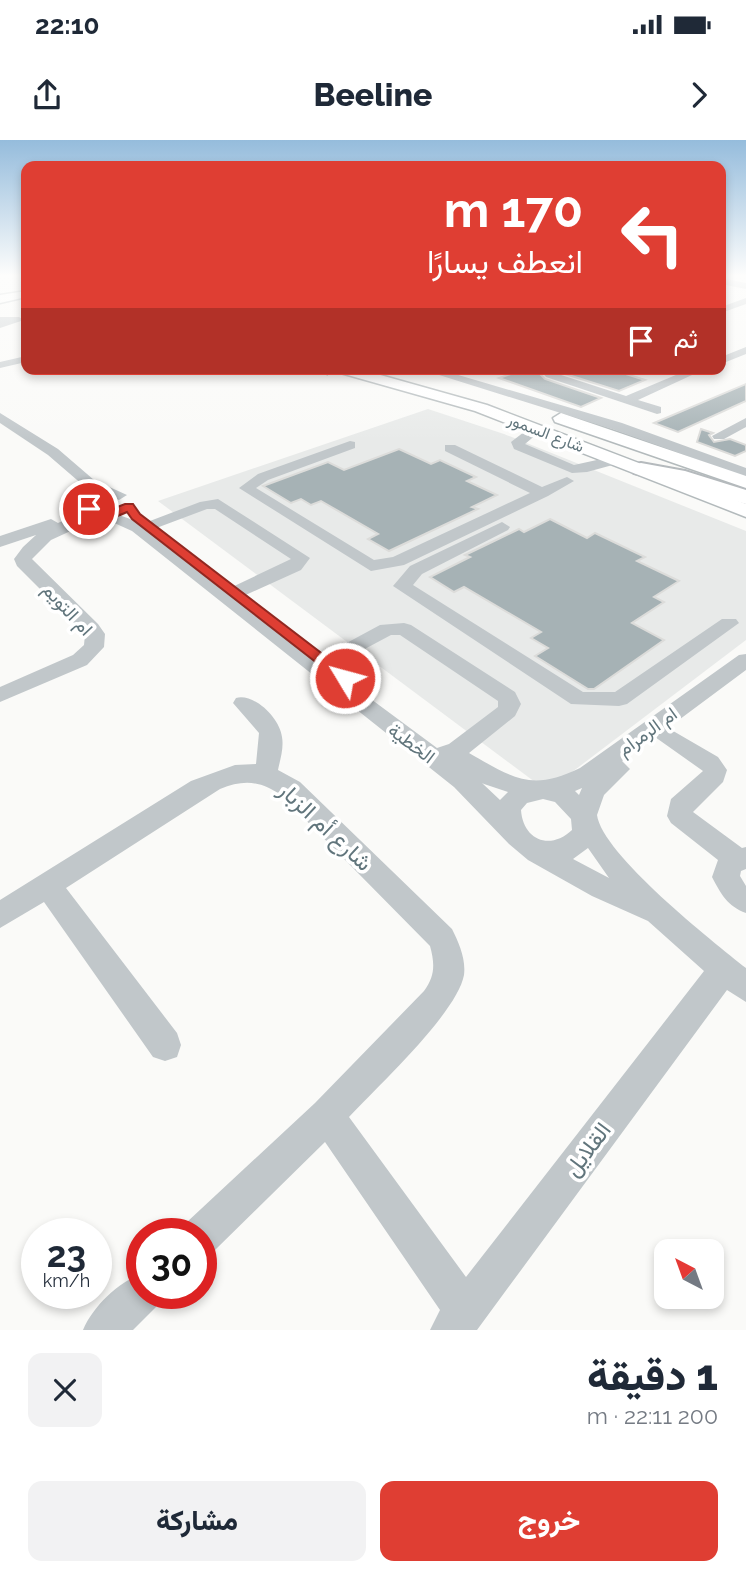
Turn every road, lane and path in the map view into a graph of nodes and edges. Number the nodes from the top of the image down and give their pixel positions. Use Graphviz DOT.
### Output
graph roads {
  1 [pos="746,350"];
  2 [pos="726,359"];
  3 [pos="21,360"];
  4 [pos="0,365"];
  5 [pos="364,375"];
  6 [pos="416,375"];
  7 [pos="445,375"];
  8 [pos="550,375"];
  9 [pos="686,375"];
  10 [pos="592,388"];
  11 [pos="627,400"];
  12 [pos="560,406"];
  13 [pos="657,410"];
  14 [pos="0,417"];
  15 [pos="587,418"];
  16 [pos="746,422"];
  17 [pos="531,427"];
  18 [pos="719,435"];
  19 [pos="746,436"];
  20 [pos="350,445"];
  21 [pos="673,446"];
  22 [pos="450,448"];
  23 [pos="691,453"];
  24 [pos="615,460"];
  25 [pos="746,464"];
  26 [pos="640,470"];
  27 [pos="746,473"];
  28 [pos="567,481"];
  29 [pos="746,482"];
  30 [pos="89,483"];
  31 [pos="543,493"];
  32 [pos="746,497"];
  33 [pos="124,501"];
  34 [pos="96,510"];
  35 [pos="746,511"];
  36 [pos="148,526"];
  37 [pos="502,527"];
  38 [pos="313,531"];
  39 [pos="0,542"];
  40 [pos="282,544"];
  41 [pos="236,593"];
  42 [pos="729,623"];
  43 [pos="468,629"];
  44 [pos="435,648"];
  45 [pos="746,660"];
  46 [pos="325,663"];
  47 [pos="746,676"];
  48 [pos="0,695"];
  49 [pos="244,703"];
  50 [pos="665,735"];
  51 [pos="451,755"];
  52 [pos="266,773"];
  53 [pos="538,791"];
  54 [pos="585,819"];
  55 [pos="509,828"];
  56 [pos="532,848"];
  57 [pos="742,858"];
  58 [pos="48,885"];
  59 [pos="746,901"];
  60 [pos="656,913"];
  61 [pos="0,915"];
  62 [pos="735,978"];
  63 [pos="165,1045"];
  64 [pos="327,1115"];
  65 [pos="217,1221"];
  66 [pos="126,1309"];
  67 [pos="458,1320"];
  68 [pos="104,1330"];
  1 -- 2 [label="street"];
  3 -- 4 [label="street"];
  5 -- 17 [label="main road, شارع السمور"];
  6 -- 23 [label="main road, شارع السمور"];
  7 -- 12 [label="street, شارع السمور"];
  8 -- 10 [label="street"];
  9 -- 11 [label="street"];
  10 -- 11 [label="street"];
  10 -- 12 [label="street"];
  11 -- 13 [label="street"];
  12 -- 15 [label="street, شارع السمور"];
  14 -- 30 [label="street, الخطية"];
  15 -- 21 [label="street, شارع السمور"];
  15 -- 23 [label="main road"];
  16 -- 18 [label="street"];
  17 -- 24 [label="main road, شارع السمور"];
  17 -- 24 [label="street"];
  18 -- 19 [label="street"];
  18 -- 23 [label="street"];
  20 -- 38 [label="street"];
  21 -- 23 [label="street"];
  21 -- 27 [label="street, شارع السمور"];
  22 -- 31 [label="street"];
  23 -- 25 [label="street"];
  23 -- 29 [label="main road, شارع السمور"];
  24 -- 26 [label="main road, شارع السمور"];
  26 -- 32 [label="highway"];
  26 -- 35 [label="main road, شارع السمور"];
  28 -- 31 [label="street"];
  30 -- 33 [label="street, الخطية"];
  30 -- 34 [label="street"];
  31 -- 38 [label="street"];
  33 -- 34 [label="street"];
  33 -- 36 [label="street, الخطية"];
  34 -- 39 [label="street"];
  34 -- 48 [label="street, ام التويم"];
  34 -- 55 [label="street, الخطية"];
  36 -- 40 [label="street"];
  36 -- 41 [label="street, الخطية"];
  37 -- 43 [label="street"];
  38 -- 40 [label="street"];
  40 -- 41 [label="street"];
  41 -- 46 [label="street, الخطية"];
  42 -- 43 [label="street"];
  43 -- 44 [label="street"];
  44 -- 46 [label="street"];
  44 -- 51 [label="street"];
  45 -- 53 [label="street, ام الرمرام"];
  46 -- 51 [label="street, الخطية"];
  47 -- 50 [label="street, ام الرمرام"];
  49 -- 52 [label="street"];
  50 -- 54 [label="street, ام الرمرام"];
  50 -- 57 [label="street"];
  51 -- 53 [label="street, الخطية"];
  52 -- 58 [label="street, شارع أم الزبار"];
  52 -- 64 [label="street, شارع أم الزبار"];
  53 -- 54 [label="street"];
  53 -- 55 [label="street"];
  54 -- 56 [label="street"];
  54 -- 60 [label="street"];
  55 -- 56 [label="street"];
  56 -- 60 [label="street"];
  57 -- 59 [label="street"];
  58 -- 61 [label="street, شارع أم الزبار"];
  58 -- 63 [label="street"];
  60 -- 62 [label="street"];
  62 -- 67 [label="street, القلايل"];
  64 -- 65 [label="street, شارع أم الزبار"];
  64 -- 67 [label="street"];
  66 -- 68 [label="street"];
}
